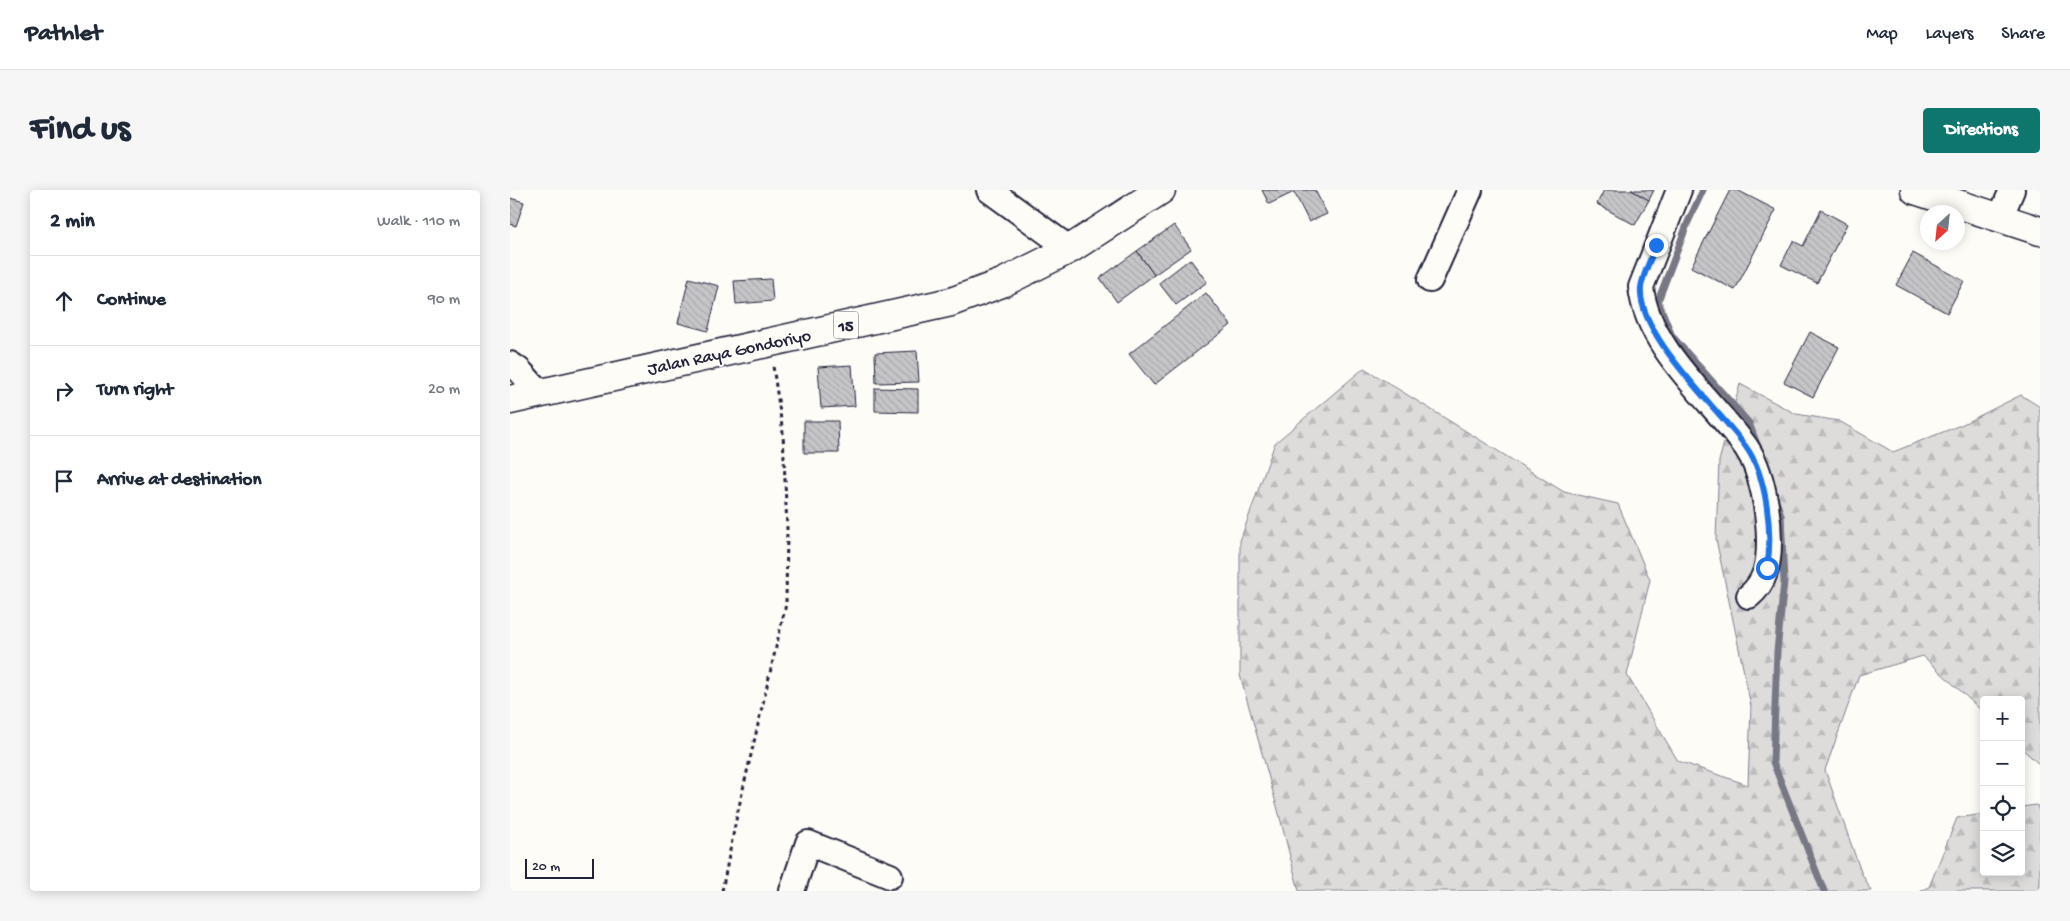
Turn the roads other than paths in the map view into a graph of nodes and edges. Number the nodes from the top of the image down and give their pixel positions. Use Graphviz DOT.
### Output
graph roads {
  1 [pos="989,190"];
  2 [pos="1470,190"];
  3 [pos="1679,190"];
  4 [pos="1915,190"];
  5 [pos="2012,190"];
  6 [pos="1160,191"];
  7 [pos="2000,218"];
  8 [pos="2040,231"];
  9 [pos="1070,249"];
  10 [pos="1430,280"];
  11 [pos="510,364"];
  12 [pos="540,393"];
  13 [pos="510,400"];
  14 [pos="1749,596"];
  15 [pos="890,876"];
  16 [pos="792,891"];
  1 -- 9 [label="street"];
  2 -- 10 [label="street"];
  3 -- 14 [label="street"];
  4 -- 7 [label="highway"];
  5 -- 7 [label="street"];
  6 -- 9 [label="highway, Jalan Raya Gondoriyo / 15"];
  7 -- 8 [label="highway"];
  9 -- 12 [label="highway, Jalan Raya Gondoriyo / 15"];
  11 -- 12 [label="street"];
  12 -- 13 [label="highway, Jalan Raya Gondoriyo / 15"];
  15 -- 16 [label="street"];
}
